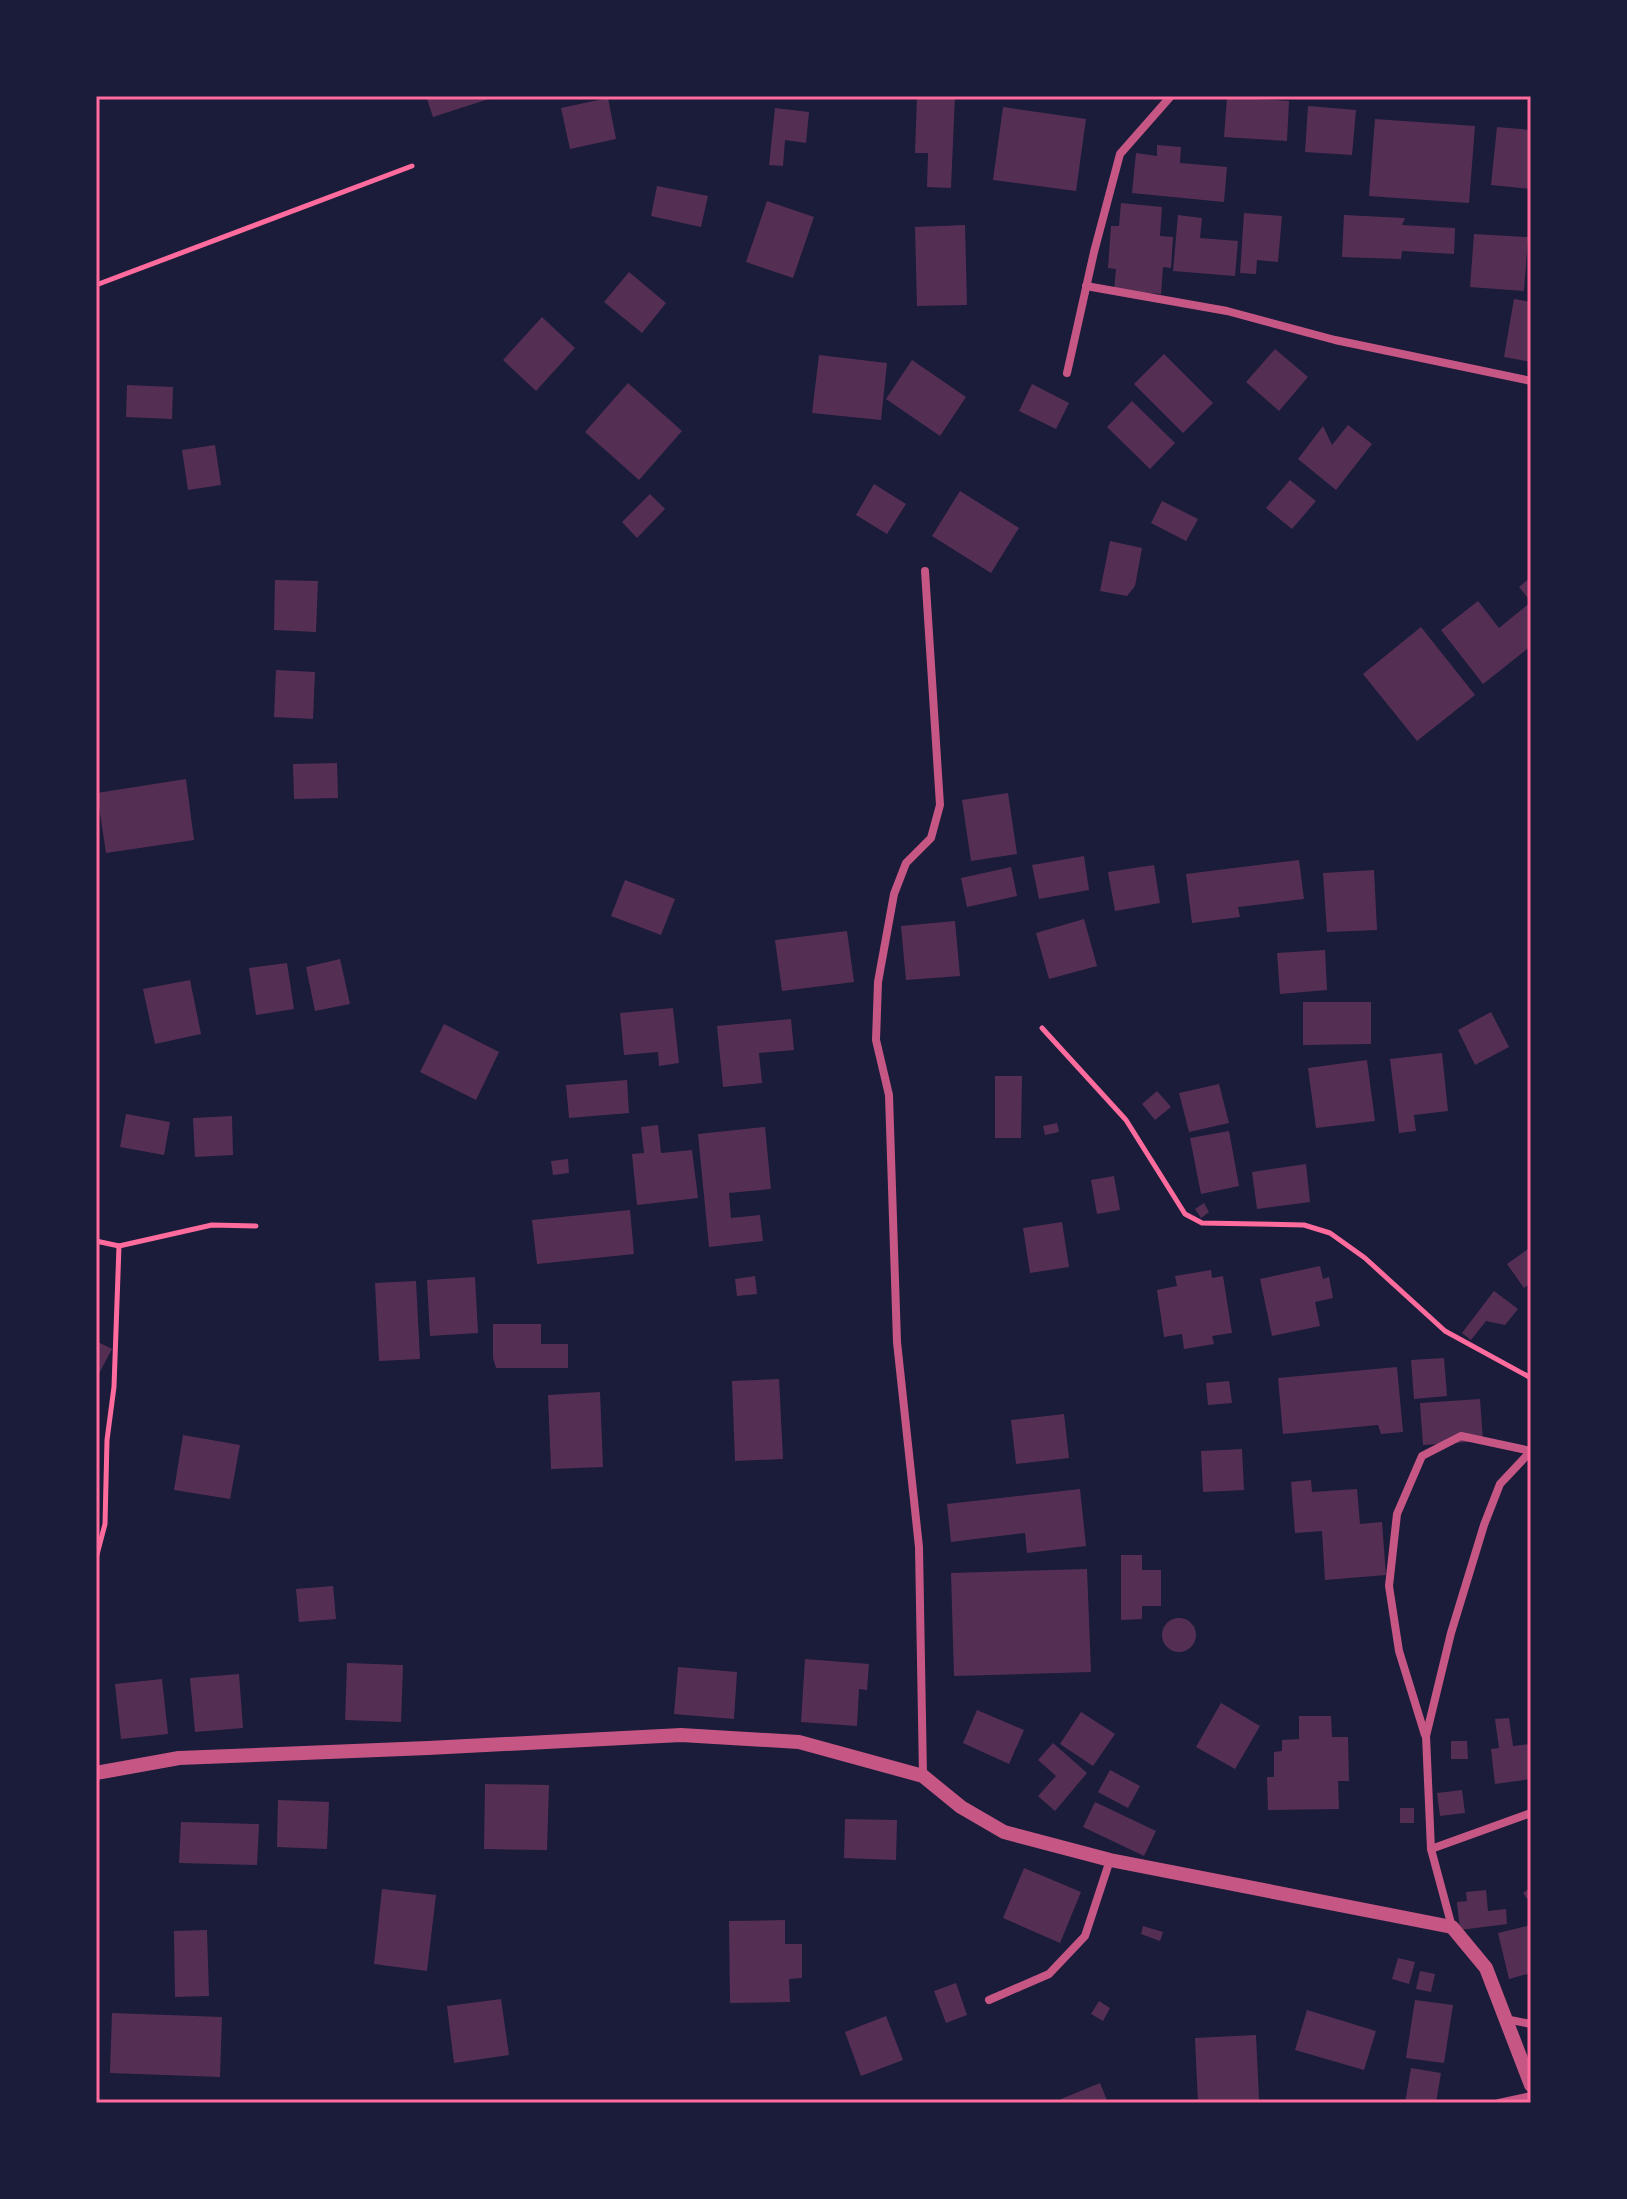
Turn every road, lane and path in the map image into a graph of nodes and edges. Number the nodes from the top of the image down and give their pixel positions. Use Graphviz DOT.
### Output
graph roads {
  1 [pos="1171,96"];
  2 [pos="412,166"];
  3 [pos="96,285"];
  4 [pos="1086,286"];
  5 [pos="1067,373"];
  6 [pos="1531,381"];
  7 [pos="925,571"];
  8 [pos="1042,1028"];
  9 [pos="256,1226"];
  10 [pos="96,1241"];
  11 [pos="119,1246"];
  12 [pos="1531,1378"];
  13 [pos="1531,1451"];
  14 [pos="96,1558"];
  15 [pos="1426,1736"];
  16 [pos="96,1773"];
  17 [pos="923,1776"];
  18 [pos="1531,1813"];
  19 [pos="1431,1849"];
  20 [pos="1110,1860"];
  21 [pos="1452,1927"];
  22 [pos="989,2000"];
  23 [pos="1505,2019"];
  24 [pos="1531,2024"];
  25 [pos="1531,2085"];
  26 [pos="1531,2096"];
  27 [pos="1499,2103"];
  1 -- 4 [label="street"];
  2 -- 3 [label="path"];
  4 -- 5 [label="street"];
  4 -- 6 [label="street"];
  7 -- 17 [label="street"];
  8 -- 12 [label="path"];
  9 -- 11 [label="path"];
  10 -- 11 [label="path"];
  11 -- 14 [label="path"];
  13 -- 15 [label="street"];
  13 -- 15 [label="street"];
  15 -- 19 [label="street"];
  16 -- 17 [label="street"];
  17 -- 20 [label="street"];
  18 -- 19 [label="street"];
  19 -- 21 [label="street"];
  20 -- 21 [label="street"];
  20 -- 22 [label="street"];
  21 -- 23 [label="street"];
  23 -- 24 [label="street"];
  23 -- 25 [label="street"];
  26 -- 27 [label="street"];
}
